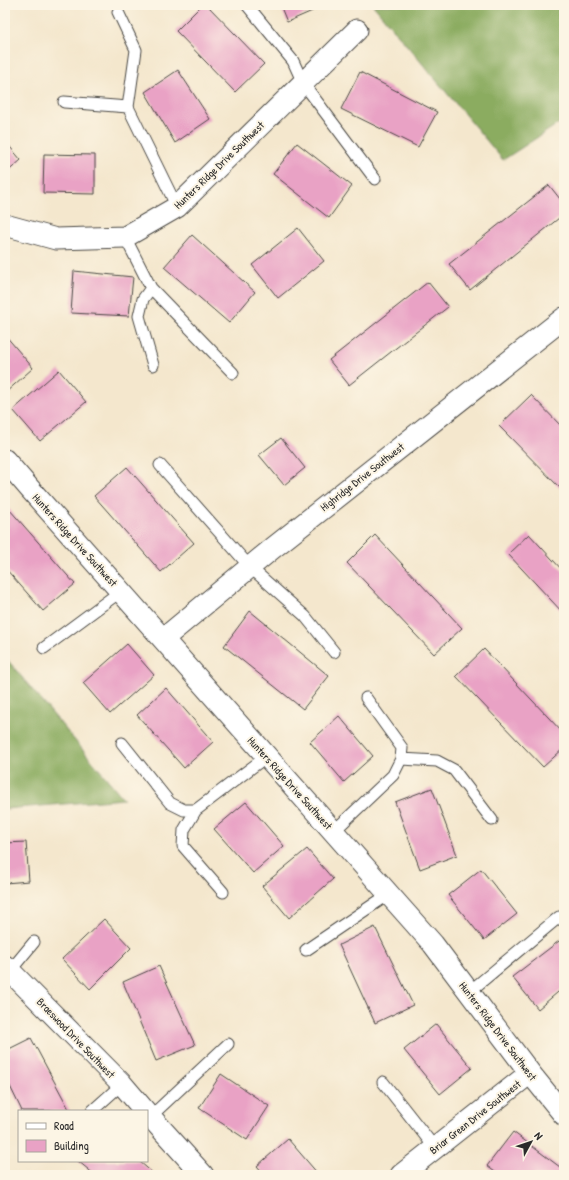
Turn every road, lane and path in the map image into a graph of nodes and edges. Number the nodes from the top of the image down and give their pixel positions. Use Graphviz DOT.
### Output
graph roads {
  1 [pos="247,5"];
  2 [pos="118,12"];
  3 [pos="357,30"];
  4 [pos="303,83"];
  5 [pos="64,102"];
  6 [pos="128,106"];
  7 [pos="375,179"];
  8 [pos="177,207"];
  9 [pos="5,224"];
  10 [pos="126,237"];
  11 [pos="151,288"];
  12 [pos="564,318"];
  13 [pos="153,365"];
  14 [pos="233,373"];
  15 [pos="5,460"];
  16 [pos="160,465"];
  17 [pos="250,567"];
  18 [pos="120,591"];
  19 [pos="163,639"];
  20 [pos="44,648"];
  21 [pos="334,652"];
  22 [pos="366,698"];
  23 [pos="122,743"];
  24 [pos="267,756"];
  25 [pos="401,759"];
  26 [pos="196,810"];
  27 [pos="492,820"];
  28 [pos="334,832"];
  29 [pos="223,892"];
  30 [pos="389,894"];
  31 [pos="560,916"];
  32 [pos="34,942"];
  33 [pos="306,950"];
  34 [pos="8,968"];
  35 [pos="469,992"];
  36 [pos="228,1044"];
  37 [pos="530,1073"];
  38 [pos="383,1082"];
  39 [pos="122,1084"];
  40 [pos="93,1110"];
  41 [pos="145,1110"];
  42 [pos="148,1114"];
  43 [pos="564,1115"];
  44 [pos="435,1148"];
  45 [pos="203,1175"];
  46 [pos="401,1175"];
  1 -- 4 [label="lane"];
  2 -- 6 [label="lane"];
  3 -- 4 [label="street, Hunters Ridge Drive Southwest"];
  4 -- 7 [label="lane"];
  4 -- 8 [label="street, Hunters Ridge Drive Southwest"];
  5 -- 6 [label="lane"];
  6 -- 8 [label="lane"];
  8 -- 10 [label="street, Hunters Ridge Drive Southwest"];
  9 -- 10 [label="street, Hunters Ridge Drive Southwest"];
  10 -- 11 [label="lane"];
  11 -- 13 [label="lane"];
  11 -- 14 [label="lane"];
  12 -- 17 [label="street, Highridge Drive Southwest"];
  15 -- 18 [label="street, Hunters Ridge Drive Southwest"];
  16 -- 17 [label="lane"];
  17 -- 19 [label="street, Highridge Drive Southwest"];
  17 -- 21 [label="lane"];
  18 -- 19 [label="street, Hunters Ridge Drive Southwest"];
  18 -- 20 [label="lane"];
  19 -- 24 [label="street, Hunters Ridge Drive Southwest"];
  22 -- 25 [label="lane"];
  23 -- 26 [label="lane"];
  24 -- 26 [label="lane"];
  24 -- 28 [label="street, Hunters Ridge Drive Southwest"];
  25 -- 27 [label="lane"];
  25 -- 28 [label="lane"];
  26 -- 29 [label="lane"];
  28 -- 30 [label="street, Hunters Ridge Drive Southwest"];
  30 -- 33 [label="lane"];
  30 -- 35 [label="street, Hunters Ridge Drive Southwest"];
  31 -- 35 [label="lane"];
  32 -- 34 [label="lane"];
  34 -- 39 [label="street, Braeswood Drive Southwest"];
  35 -- 37 [label="street, Hunters Ridge Drive Southwest"];
  36 -- 42 [label="lane"];
  37 -- 43 [label="street, Hunters Ridge Drive Southwest"];
  37 -- 44 [label="street, Briar Green Drive Southwest"];
  38 -- 44 [label="lane"];
  39 -- 40 [label="lane"];
  39 -- 41 [label="street, Braeswood Drive Southwest"];
  42 -- 45 [label="street, Braeswood Drive Southwest"];
  44 -- 46 [label="street, Briar Green Drive Southwest"];
}
